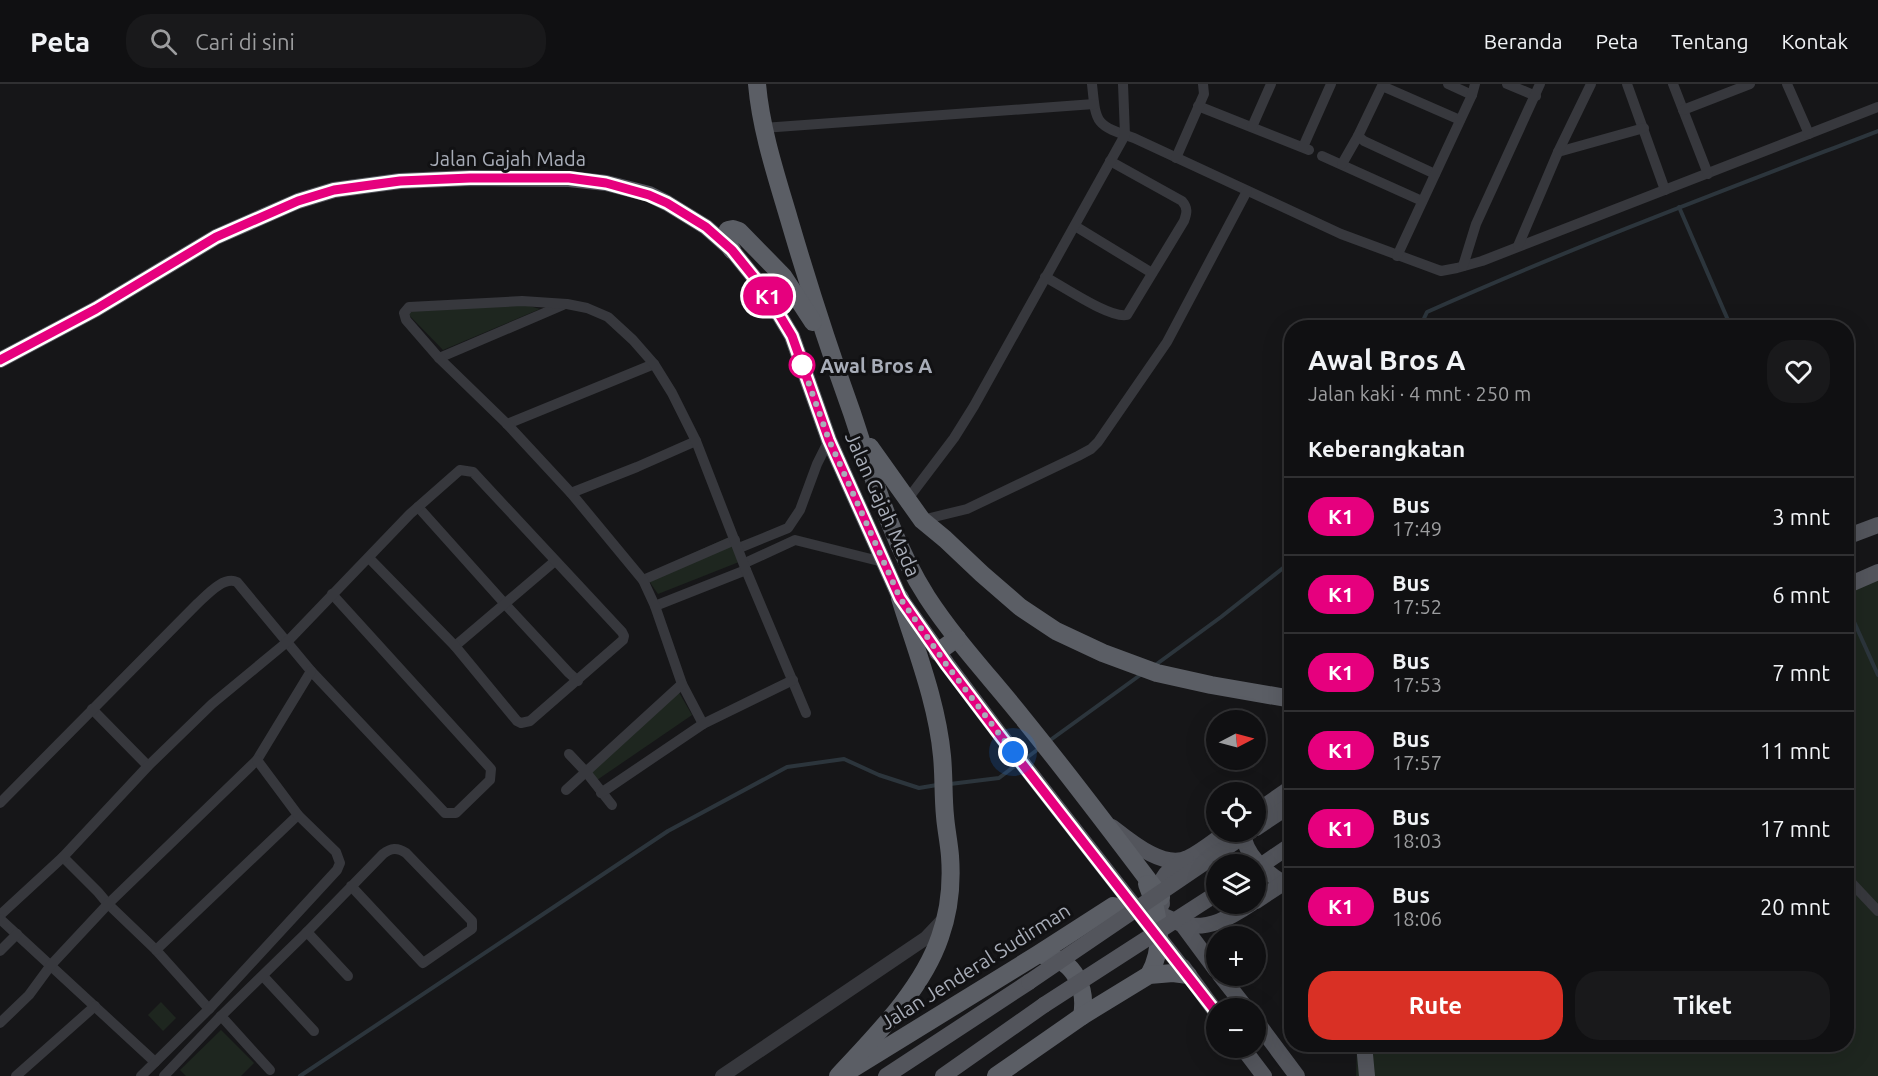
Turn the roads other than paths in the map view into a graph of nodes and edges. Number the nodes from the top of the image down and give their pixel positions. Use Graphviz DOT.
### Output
graph roads {
  1 [pos="757,84"];
  2 [pos="1092,84"];
  3 [pos="1123,84"];
  4 [pos="1271,84"];
  5 [pos="1331,84"];
  6 [pos="1448,84"];
  7 [pos="1507,84"];
  8 [pos="1540,84"];
  9 [pos="1591,84"];
  10 [pos="1626,84"];
  11 [pos="1673,84"];
  12 [pos="1750,84"];
  13 [pos="1787,84"];
  14 [pos="1383,85"];
  15 [pos="1205,87"];
  16 [pos="1474,90"];
  17 [pos="1536,96"];
  18 [pos="1094,104"];
  19 [pos="1198,106"];
  20 [pos="1878,108"];
  21 [pos="1683,110"];
  22 [pos="1460,120"];
  23 [pos="1252,127"];
  24 [pos="763,128"];
  25 [pos="1644,128"];
  26 [pos="1809,134"];
  27 [pos="1125,135"];
  28 [pos="1358,136"];
  29 [pos="1558,152"];
  30 [pos="1322,156"];
  31 [pos="1176,158"];
  32 [pos="1110,161"];
  33 [pos="1342,164"];
  34 [pos="1434,174"];
  35 [pos="1708,174"];
  36 [pos="1665,190"];
  37 [pos="1247,191"];
  38 [pos="1422,201"];
  39 [pos="1075,226"];
  40 [pos="1518,246"];
  41 [pos="732,250"];
  42 [pos="1397,256"];
  43 [pos="1463,266"];
  44 [pos="1152,273"];
  45 [pos="1046,277"];
  46 [pos="567,304"];
  47 [pos="831,354"];
  48 [pos="439,358"];
  49 [pos="0,360"];
  50 [pos="654,364"];
  51 [pos="852,414"];
  52 [pos="507,424"];
  53 [pos="829,440"];
  54 [pos="696,441"];
  55 [pos="571,493"];
  56 [pos="908,500"];
  57 [pos="418,507"];
  58 [pos="922,520"];
  59 [pos="1878,525"];
  60 [pos="788,528"];
  61 [pos="1854,534"];
  62 [pos="795,540"];
  63 [pos="737,544"];
  64 [pos="369,558"];
  65 [pos="555,561"];
  66 [pos="883,562"];
  67 [pos="746,567"];
  68 [pos="1878,572"];
  69 [pos="643,580"];
  70 [pos="1854,582"];
  71 [pos="332,594"];
  72 [pos="900,598"];
  73 [pos="505,604"];
  74 [pos="655,606"];
  75 [pos="957,638"];
  76 [pos="287,642"];
  77 [pos="455,646"];
  78 [pos="938,652"];
  79 [pos="311,671"];
  80 [pos="578,681"];
  81 [pos="794,681"];
  82 [pos="682,684"];
  83 [pos="1284,698"];
  84 [pos="92,709"];
  85 [pos="806,713"];
  86 [pos="703,724"];
  87 [pos="570,754"];
  88 [pos="257,760"];
  89 [pos="148,766"];
  90 [pos="586,772"];
  91 [pos="566,790"];
  92 [pos="601,793"];
  93 [pos="1284,793"];
  94 [pos="0,803"];
  95 [pos="612,805"];
  96 [pos="1266,805"];
  97 [pos="1284,809"];
  98 [pos="298,815"];
  99 [pos="1102,818"];
  100 [pos="1266,821"];
  101 [pos="1212,842"];
  102 [pos="1235,842"];
  103 [pos="1245,842"];
  104 [pos="1284,850"];
  105 [pos="63,857"];
  106 [pos="1186,859"];
  107 [pos="1266,862"];
  108 [pos="1111,877"];
  109 [pos="1284,879"];
  110 [pos="1284,882"];
  111 [pos="351,886"];
  112 [pos="1854,886"];
  113 [pos="1266,894"];
  114 [pos="1206,900"];
  115 [pos="108,904"];
  116 [pos="1137,911"];
  117 [pos="1878,911"];
  118 [pos="1234,914"];
  119 [pos="946,915"];
  120 [pos="0,917"];
  121 [pos="1160,917"];
  122 [pos="1182,924"];
  123 [pos="306,932"];
  124 [pos="17,934"];
  125 [pos="1194,939"];
  126 [pos="156,950"];
  127 [pos="0,951"];
  128 [pos="1037,955"];
  129 [pos="1206,956"];
  130 [pos="51,965"];
  131 [pos="1149,975"];
  132 [pos="1188,975"];
  133 [pos="263,976"];
  134 [pos="348,976"];
  135 [pos="1229,986"];
  136 [pos="1238,998"];
  137 [pos="1206,999"];
  138 [pos="95,1006"];
  139 [pos="209,1009"];
  140 [pos="221,1016"];
  141 [pos="1082,1016"];
  142 [pos="0,1023"];
  143 [pos="314,1031"];
  144 [pos="1266,1034"];
  145 [pos="1365,1052"];
  146 [pos="1250,1058"];
  147 [pos="155,1062"];
  148 [pos="270,1070"];
  149 [pos="16,1076"];
  150 [pos="141,1076"];
  151 [pos="164,1076"];
  152 [pos="722,1076"];
  153 [pos="839,1076"];
  154 [pos="886,1076"];
  155 [pos="943,1076"];
  156 [pos="996,1076"];
  157 [pos="1264,1076"];
  158 [pos="1297,1076"];
  159 [pos="1367,1076"];
  1 -- 24 [label="highway, Jalan Gajah Mada"];
  2 -- 18 [label="street"];
  3 -- 27 [label="street"];
  4 -- 23 [label="street"];
  5 -- 23 [label="street"];
  6 -- 16 [label="street"];
  7 -- 17 [label="street"];
  8 -- 17 [label="street"];
  9 -- 29 [label="street"];
  10 -- 25 [label="street"];
  11 -- 21 [label="street"];
  12 -- 21 [label="street"];
  13 -- 26 [label="street"];
  14 -- 22 [label="street"];
  14 -- 28 [label="street"];
  15 -- 19 [label="street"];
  16 -- 22 [label="street"];
  17 -- 43 [label="street"];
  18 -- 24 [label="street"];
  18 -- 27 [label="street"];
  19 -- 23 [label="street"];
  19 -- 31 [label="street"];
  20 -- 26 [label="street"];
  21 -- 35 [label="street"];
  22 -- 34 [label="street"];
  24 -- 47 [label="highway, Jalan Gajah Mada"];
  25 -- 29 [label="street"];
  25 -- 36 [label="street"];
  26 -- 35 [label="street"];
  27 -- 31 [label="street"];
  27 -- 32 [label="street"];
  28 -- 33 [label="street"];
  28 -- 34 [label="street"];
  29 -- 40 [label="street"];
  30 -- 33 [label="street"];
  31 -- 37 [label="street"];
  32 -- 39 [label="street"];
  32 -- 44 [label="street"];
  33 -- 38 [label="street"];
  34 -- 38 [label="street"];
  35 -- 36 [label="street"];
  36 -- 40 [label="street"];
  37 -- 42 [label="street"];
  37 -- 58 [label="street"];
  38 -- 42 [label="street"];
  39 -- 44 [label="street"];
  39 -- 45 [label="street"];
  40 -- 43 [label="street"];
  41 -- 47 [label="highway"];
  41 -- 49 [label="main road, Jalan Gajah Mada"];
  41 -- 53 [label="main road, Jalan Gajah Mada"];
  42 -- 43 [label="street"];
  44 -- 45 [label="street"];
  45 -- 56 [label="street"];
  46 -- 48 [label="street"];
  46 -- 48 [label="street"];
  46 -- 50 [label="street"];
  47 -- 51 [label="highway, Jalan Gajah Mada"];
  48 -- 52 [label="street"];
  50 -- 52 [label="street"];
  50 -- 54 [label="street"];
  51 -- 56 [label="highway"];
  51 -- 75 [label="highway, Jalan Gajah Mada"];
  52 -- 55 [label="street"];
  53 -- 60 [label="street"];
  53 -- 66 [label="main road, Jalan Gajah Mada"];
  54 -- 55 [label="street"];
  54 -- 63 [label="street"];
  55 -- 69 [label="street"];
  56 -- 58 [label="highway"];
  57 -- 64 [label="street"];
  57 -- 65 [label="street"];
  57 -- 73 [label="street"];
  58 -- 83 [label="highway"];
  59 -- 61 [label="main road"];
  60 -- 62 [label="street"];
  60 -- 63 [label="street"];
  62 -- 66 [label="street"];
  62 -- 67 [label="street"];
  63 -- 67 [label="street"];
  63 -- 69 [label="street"];
  64 -- 71 [label="street"];
  64 -- 77 [label="street"];
  65 -- 73 [label="street"];
  65 -- 80 [label="street"];
  66 -- 72 [label="main road, Jalan Gajah Mada"];
  67 -- 74 [label="street"];
  67 -- 81 [label="street"];
  68 -- 70 [label="main road"];
  69 -- 74 [label="street"];
  71 -- 76 [label="street"];
  71 -- 79 [label="street"];
  72 -- 78 [label="main road, Jalan Gajah Mada"];
  72 -- 119 [label="highway"];
  73 -- 77 [label="street"];
  73 -- 80 [label="street"];
  74 -- 82 [label="street"];
  75 -- 78 [label="highway"];
  75 -- 99 [label="highway, Jalan Gajah Mada"];
  76 -- 79 [label="street"];
  76 -- 84 [label="street"];
  76 -- 89 [label="street"];
  77 -- 80 [label="street"];
  78 -- 108 [label="main road, Jalan Gajah Mada"];
  79 -- 88 [label="street"];
  81 -- 85 [label="street"];
  81 -- 86 [label="street"];
  82 -- 86 [label="street"];
  82 -- 90 [label="street"];
  84 -- 89 [label="street"];
  84 -- 94 [label="street"];
  86 -- 92 [label="street"];
  87 -- 90 [label="street"];
  88 -- 98 [label="street"];
  88 -- 115 [label="street"];
  89 -- 105 [label="street"];
  90 -- 91 [label="street"];
  90 -- 92 [label="street"];
  92 -- 95 [label="street"];
  93 -- 96 [label="main road"];
  97 -- 100 [label="main road"];
  98 -- 126 [label="street"];
  98 -- 139 [label="street"];
  99 -- 106 [label="main road"];
  99 -- 121 [label="highway, Jalan Gajah Mada"];
  101 -- 106 [label="main road"];
  102 -- 154 [label="main road, bridge"];
  103 -- 109 [label="main road"];
  104 -- 107 [label="main road, bridge"];
  105 -- 115 [label="street"];
  105 -- 120 [label="street"];
  106 -- 121 [label="main road"];
  108 -- 116 [label="main road"];
  108 -- 121 [label="main road"];
  110 -- 113 [label="main road"];
  111 -- 111 [label="street"];
  111 -- 123 [label="street"];
  112 -- 117 [label="street"];
  114 -- 155 [label="main road, bridge"];
  115 -- 126 [label="street"];
  115 -- 130 [label="street"];
  116 -- 121 [label="main road"];
  116 -- 128 [label="highway, Jalan Jenderal Sudirman"];
  118 -- 122 [label="main road"];
  119 -- 152 [label="street"];
  119 -- 153 [label="highway"];
  120 -- 124 [label="street"];
  121 -- 122 [label="main road, Jalan Gajah Mada"];
  121 -- 125 [label="main road"];
  121 -- 131 [label="highway"];
  121 -- 132 [label="main road"];
  122 -- 125 [label="main road, Jalan Gajah Mada"];
  123 -- 133 [label="street"];
  123 -- 134 [label="street"];
  124 -- 127 [label="street"];
  124 -- 130 [label="street"];
  125 -- 129 [label="main road, Jalan Gajah Mada"];
  126 -- 139 [label="street"];
  128 -- 141 [label="highway"];
  128 -- 153 [label="highway, Jalan Jenderal Sudirman"];
  130 -- 138 [label="street"];
  130 -- 142 [label="street"];
  131 -- 132 [label="highway"];
  131 -- 141 [label="highway"];
  132 -- 137 [label="main road"];
  133 -- 140 [label="street"];
  133 -- 143 [label="street"];
  135 -- 136 [label="main road"];
  138 -- 147 [label="street"];
  138 -- 149 [label="street"];
  139 -- 147 [label="street"];
  140 -- 148 [label="street"];
  140 -- 151 [label="street"];
  141 -- 156 [label="highway"];
  144 -- 158 [label="main road"];
  145 -- 159 [label="main road"];
  146 -- 157 [label="main road"];
  147 -- 150 [label="street"];
}
